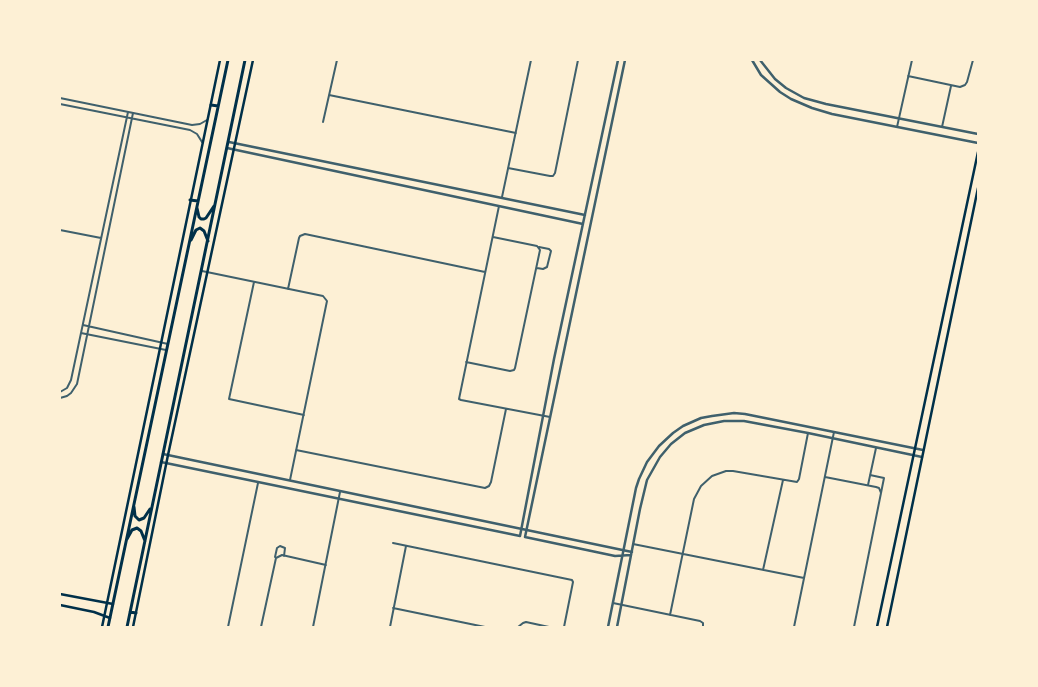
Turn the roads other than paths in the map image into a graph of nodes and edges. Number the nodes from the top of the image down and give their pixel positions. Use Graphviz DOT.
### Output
graph roads {
  1 [pos="220,60"];
  2 [pos="228,60"];
  3 [pos="245,60"];
  4 [pos="253,60"];
  5 [pos="336,60"];
  6 [pos="531,60"];
  7 [pos="578,60"];
  8 [pos="618,60"];
  9 [pos="625,60"];
  10 [pos="752,60"];
  11 [pos="760,60"];
  12 [pos="912,60"];
  13 [pos="973,60"];
  14 [pos="908,76"];
  15 [pos="951,86"];
  16 [pos="329,95"];
  17 [pos="60,98"];
  18 [pos="60,104"];
  19 [pos="211,104"];
  20 [pos="218,106"];
  21 [pos="128,112"];
  22 [pos="133,113"];
  23 [pos="126,117"];
  24 [pos="132,118"];
  25 [pos="208,118"];
  26 [pos="899,118"];
  27 [pos="323,122"];
  28 [pos="897,127"];
  29 [pos="942,127"];
  30 [pos="516,133"];
  31 [pos="978,134"];
  32 [pos="228,142"];
  33 [pos="203,143"];
  34 [pos="235,143"];
  35 [pos="978,143"];
  36 [pos="227,148"];
  37 [pos="234,149"];
  38 [pos="978,152"];
  39 [pos="508,168"];
  40 [pos="978,188"];
  41 [pos="502,198"];
  42 [pos="190,200"];
  43 [pos="197,203"];
  44 [pos="215,205"];
  45 [pos="499,206"];
  46 [pos="585,215"];
  47 [pos="105,216"];
  48 [pos="112,218"];
  49 [pos="583,224"];
  50 [pos="60,230"];
  51 [pos="492,237"];
  52 [pos="101,238"];
  53 [pos="208,242"];
  54 [pos="188,245"];
  55 [pos="537,246"];
  56 [pos="958,246"];
  57 [pos="965,248"];
  58 [pos="536,268"];
  59 [pos="202,271"];
  60 [pos="208,272"];
  61 [pos="485,272"];
  62 [pos="254,282"];
  63 [pos="288,289"];
  64 [pos="82,325"];
  65 [pos="89,326"];
  66 [pos="81,332"];
  67 [pos="88,334"];
  68 [pos="161,342"];
  69 [pos="168,344"];
  70 [pos="160,349"];
  71 [pos="166,350"];
  72 [pos="466,362"];
  73 [pos="60,392"];
  74 [pos="60,398"];
  75 [pos="506,409"];
  76 [pos="304,415"];
  77 [pos="543,416"];
  78 [pos="755,416"];
  79 [pos="550,417"];
  80 [pos="754,422"];
  81 [pos="834,432"];
  82 [pos="808,433"];
  83 [pos="833,439"];
  84 [pos="876,448"];
  85 [pos="915,448"];
  86 [pos="296,450"];
  87 [pos="923,450"];
  88 [pos="138,452"];
  89 [pos="145,453"];
  90 [pos="163,454"];
  91 [pos="168,455"];
  92 [pos="914,456"];
  93 [pos="922,457"];
  94 [pos="161,462"];
  95 [pos="167,463"];
  96 [pos="870,474"];
  97 [pos="825,477"];
  98 [pos="290,480"];
  99 [pos="783,480"];
  100 [pos="258,482"];
  101 [pos="868,485"];
  102 [pos="341,491"];
  103 [pos="881,493"];
  104 [pos="339,499"];
  105 [pos="134,504"];
  106 [pos="152,508"];
  107 [pos="521,529"];
  108 [pos="526,530"];
  109 [pos="520,536"];
  110 [pos="525,537"];
  111 [pos="126,542"];
  112 [pos="145,542"];
  113 [pos="394,544"];
  114 [pos="633,544"];
  115 [pos="406,546"];
  116 [pos="623,550"];
  117 [pos="631,554"];
  118 [pos="683,554"];
  119 [pos="284,556"];
  120 [pos="622,556"];
  121 [pos="275,560"];
  122 [pos="326,565"];
  123 [pos="763,570"];
  124 [pos="804,578"];
  125 [pos="60,594"];
  126 [pos="613,603"];
  127 [pos="107,604"];
  128 [pos="113,604"];
  129 [pos="60,605"];
  130 [pos="622,605"];
  131 [pos="393,608"];
  132 [pos="130,612"];
  133 [pos="136,613"];
  134 [pos="104,615"];
  135 [pos="670,615"];
  136 [pos="110,618"];
  137 [pos="102,627"];
  138 [pos="108,627"];
  139 [pos="127,627"];
  140 [pos="133,627"];
  141 [pos="228,627"];
  142 [pos="261,627"];
  143 [pos="313,627"];
  144 [pos="390,627"];
  145 [pos="485,627"];
  146 [pos="518,627"];
  147 [pos="549,627"];
  148 [pos="564,627"];
  149 [pos="608,627"];
  150 [pos="617,627"];
  151 [pos="703,627"];
  152 [pos="794,627"];
  153 [pos="854,627"];
  154 [pos="878,627"];
  155 [pos="887,627"];
  1 -- 19 [label="main road"];
  2 -- 20 [label="main road"];
  3 -- 32 [label="main road"];
  4 -- 34 [label="main road"];
  5 -- 16 [label="street"];
  6 -- 30 [label="street"];
  7 -- 39 [label="street"];
  8 -- 46 [label="street"];
  9 -- 79 [label="street"];
  10 -- 28 [label="street"];
  11 -- 26 [label="street"];
  12 -- 14 [label="street"];
  13 -- 15 [label="street"];
  14 -- 15 [label="street"];
  14 -- 26 [label="street"];
  15 -- 29 [label="street"];
  16 -- 27 [label="street"];
  16 -- 30 [label="street"];
  17 -- 21 [label="street"];
  18 -- 23 [label="street"];
  19 -- 20 [label="main road"];
  19 -- 25 [label="main road"];
  20 -- 43 [label="main road"];
  21 -- 22 [label="street"];
  21 -- 23 [label="street"];
  22 -- 24 [label="street"];
  22 -- 25 [label="street"];
  23 -- 24 [label="street"];
  23 -- 47 [label="street"];
  24 -- 33 [label="street"];
  24 -- 48 [label="street"];
  25 -- 33 [label="main road"];
  26 -- 28 [label="street"];
  26 -- 29 [label="street"];
  28 -- 35 [label="street"];
  29 -- 31 [label="street"];
  30 -- 39 [label="street"];
  32 -- 34 [label="street"];
  32 -- 36 [label="main road"];
  33 -- 42 [label="main road"];
  34 -- 37 [label="main road"];
  34 -- 41 [label="street"];
  36 -- 37 [label="street"];
  36 -- 44 [label="main road"];
  37 -- 45 [label="street"];
  37 -- 60 [label="main road"];
  38 -- 56 [label="main road"];
  39 -- 41 [label="street"];
  40 -- 57 [label="main road"];
  41 -- 46 [label="street"];
  42 -- 43 [label="main road"];
  42 -- 68 [label="main road"];
  43 -- 44 [label="main road"];
  43 -- 54 [label="main road"];
  44 -- 53 [label="main road"];
  45 -- 49 [label="street"];
  45 -- 51 [label="street"];
  46 -- 49 [label="street"];
  47 -- 48 [label="street"];
  47 -- 52 [label="street"];
  48 -- 65 [label="street"];
  49 -- 77 [label="street"];
  50 -- 52 [label="street"];
  51 -- 55 [label="street"];
  51 -- 61 [label="street"];
  52 -- 64 [label="street"];
  53 -- 54 [label="main road"];
  53 -- 59 [label="main road"];
  54 -- 69 [label="main road"];
  55 -- 58 [label="street"];
  55 -- 58 [label="street"];
  56 -- 57 [label="main road"];
  56 -- 85 [label="main road"];
  57 -- 87 [label="main road"];
  58 -- 72 [label="street"];
  59 -- 60 [label="street"];
  59 -- 90 [label="main road"];
  60 -- 62 [label="street"];
  60 -- 91 [label="main road"];
  61 -- 63 [label="street"];
  61 -- 72 [label="street"];
  62 -- 63 [label="street"];
  62 -- 76 [label="street"];
  63 -- 76 [label="street"];
  64 -- 65 [label="street"];
  64 -- 66 [label="street"];
  65 -- 67 [label="street"];
  65 -- 68 [label="street"];
  66 -- 67 [label="street"];
  66 -- 73 [label="street"];
  67 -- 70 [label="street"];
  67 -- 74 [label="street"];
  68 -- 69 [label="street"];
  68 -- 70 [label="main road"];
  69 -- 71 [label="main road"];
  70 -- 71 [label="street"];
  70 -- 88 [label="main road"];
  71 -- 89 [label="main road"];
  72 -- 75 [label="street"];
  75 -- 77 [label="street"];
  75 -- 86 [label="street"];
  76 -- 86 [label="street"];
  77 -- 79 [label="street"];
  77 -- 107 [label="street"];
  78 -- 80 [label="street"];
  78 -- 81 [label="street"];
  78 -- 116 [label="street"];
  79 -- 108 [label="street"];
  80 -- 82 [label="street"];
  80 -- 114 [label="street"];
  81 -- 83 [label="street"];
  81 -- 85 [label="street"];
  82 -- 83 [label="street"];
  82 -- 99 [label="street"];
  83 -- 84 [label="street"];
  83 -- 97 [label="street"];
  84 -- 92 [label="street"];
  84 -- 96 [label="street"];
  85 -- 87 [label="street"];
  85 -- 92 [label="main road"];
  86 -- 98 [label="street"];
  87 -- 93 [label="main road"];
  88 -- 89 [label="main road"];
  88 -- 127 [label="main road"];
  89 -- 105 [label="main road"];
  90 -- 91 [label="street"];
  90 -- 94 [label="main road"];
  91 -- 95 [label="main road"];
  91 -- 98 [label="street"];
  92 -- 93 [label="street"];
  92 -- 154 [label="main road"];
  93 -- 155 [label="main road"];
  94 -- 95 [label="street"];
  94 -- 106 [label="main road"];
  95 -- 100 [label="street"];
  95 -- 133 [label="main road"];
  96 -- 101 [label="street"];
  96 -- 103 [label="street"];
  97 -- 101 [label="street"];
  97 -- 124 [label="street"];
  98 -- 102 [label="street"];
  99 -- 118 [label="street"];
  99 -- 123 [label="street"];
  100 -- 104 [label="street"];
  100 -- 141 [label="street"];
  101 -- 103 [label="street"];
  102 -- 104 [label="street"];
  102 -- 107 [label="street"];
  103 -- 153 [label="street"];
  104 -- 109 [label="street"];
  104 -- 122 [label="street"];
  105 -- 106 [label="main road"];
  105 -- 111 [label="main road"];
  106 -- 112 [label="main road"];
  107 -- 108 [label="street"];
  107 -- 109 [label="street"];
  108 -- 110 [label="street"];
  108 -- 116 [label="street"];
  109 -- 110 [label="street"];
  110 -- 120 [label="street"];
  111 -- 112 [label="main road"];
  111 -- 128 [label="main road"];
  112 -- 132 [label="main road"];
  113 -- 115 [label="street"];
  114 -- 117 [label="street"];
  114 -- 118 [label="street"];
  115 -- 131 [label="street"];
  115 -- 148 [label="street"];
  116 -- 117 [label="street"];
  116 -- 120 [label="street"];
  117 -- 120 [label="street"];
  117 -- 130 [label="street"];
  118 -- 123 [label="street"];
  118 -- 135 [label="street"];
  119 -- 121 [label="street"];
  119 -- 121 [label="street"];
  119 -- 122 [label="street"];
  120 -- 126 [label="street"];
  121 -- 142 [label="street"];
  122 -- 143 [label="street"];
  123 -- 124 [label="street"];
  124 -- 152 [label="street"];
  125 -- 127 [label="main road"];
  126 -- 130 [label="street"];
  126 -- 149 [label="street"];
  127 -- 128 [label="main road"];
  127 -- 134 [label="main road"];
  128 -- 136 [label="main road"];
  129 -- 134 [label="main road"];
  130 -- 135 [label="street"];
  130 -- 150 [label="street"];
  131 -- 144 [label="street"];
  131 -- 145 [label="street"];
  132 -- 133 [label="main road"];
  132 -- 139 [label="main road"];
  133 -- 140 [label="main road"];
  134 -- 136 [label="main road"];
  134 -- 137 [label="main road"];
  135 -- 151 [label="street"];
  136 -- 138 [label="main road"];
  146 -- 147 [label="street"];
}
